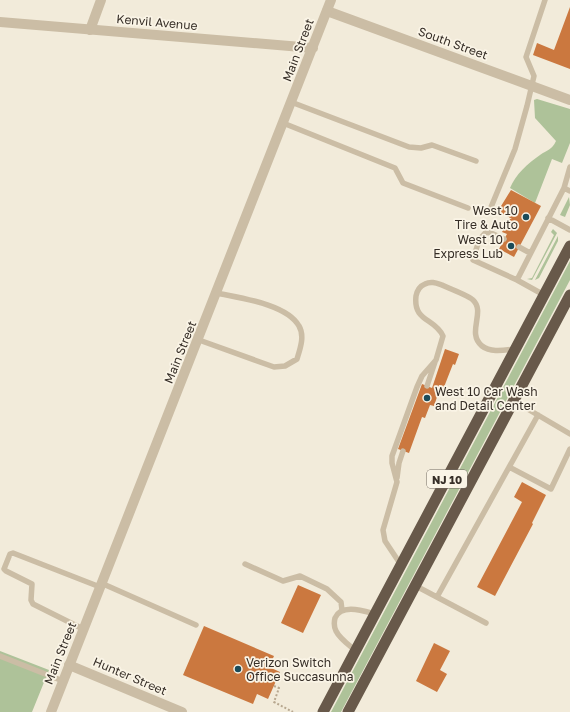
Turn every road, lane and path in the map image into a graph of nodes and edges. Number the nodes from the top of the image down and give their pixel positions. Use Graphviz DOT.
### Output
graph roads {
  1 [pos="101,0"];
  2 [pos="331,0"];
  3 [pos="545,0"];
  4 [pos="327,11"];
  5 [pos="0,22"];
  6 [pos="90,30"];
  7 [pos="313,48"];
  8 [pos="530,86"];
  9 [pos="570,100"];
  10 [pos="291,102"];
  11 [pos="283,123"];
  12 [pos="476,160"];
  13 [pos="570,167"];
  14 [pos="564,188"];
  15 [pos="570,191"];
  16 [pos="468,208"];
  17 [pos="489,212"];
  18 [pos="548,218"];
  19 [pos="570,230"];
  20 [pos="504,240"];
  21 [pos="570,246"];
  22 [pos="519,247"];
  23 [pos="530,253"];
  24 [pos="517,280"];
  25 [pos="217,293"];
  26 [pos="544,295"];
  27 [pos="569,300"];
  28 [pos="199,340"];
  29 [pos="516,349"];
  30 [pos="436,360"];
  31 [pos="427,386"];
  32 [pos="514,401"];
  33 [pos="538,415"];
  34 [pos="570,434"];
  35 [pos="570,449"];
  36 [pos="403,451"];
  37 [pos="509,467"];
  38 [pos="397,482"];
  39 [pos="245,564"];
  40 [pos="401,565"];
  41 [pos="101,585"];
  42 [pos="416,586"];
  43 [pos="437,597"];
  44 [pos="342,610"];
  45 [pos="375,614"];
  46 [pos="486,623"];
  47 [pos="196,625"];
  48 [pos="83,629"];
  49 [pos="356,651"];
  50 [pos="0,656"];
  51 [pos="69,665"];
  52 [pos="63,682"];
  53 [pos="274,686"];
  54 [pos="51,712"];
  55 [pos="182,712"];
  56 [pos="293,712"];
  57 [pos="323,712"];
  58 [pos="348,712"];
  1 -- 6 [label="street"];
  2 -- 4 [label="street, Main Street"];
  3 -- 8 [label="lane"];
  4 -- 7 [label="street, Main Street"];
  4 -- 8 [label="street, South Street"];
  5 -- 6 [label="street, Kenvil Avenue"];
  6 -- 7 [label="street, Kenvil Avenue"];
  7 -- 10 [label="street, Main Street"];
  8 -- 9 [label="street, South Street"];
  8 -- 17 [label="lane"];
  10 -- 11 [label="street, Main Street"];
  10 -- 12 [label="lane"];
  11 -- 16 [label="lane"];
  11 -- 25 [label="street, Main Street"];
  13 -- 14 [label="lane"];
  14 -- 15 [label="lane"];
  14 -- 18 [label="lane"];
  18 -- 19 [label="lane"];
  18 -- 23 [label="lane"];
  20 -- 24 [label="lane"];
  21 -- 26 [label="highway, NJ 10"];
  22 -- 23 [label="lane"];
  23 -- 24 [label="lane"];
  24 -- 26 [label="lane"];
  25 -- 28 [label="street, Main Street"];
  25 -- 28 [label="lane"];
  26 -- 29 [label="highway, NJ 10"];
  27 -- 32 [label="highway, NJ 10"];
  28 -- 41 [label="street, Main Street"];
  29 -- 30 [label="lane"];
  29 -- 40 [label="highway, NJ 10"];
  30 -- 31 [label="lane"];
  30 -- 38 [label="lane"];
  32 -- 33 [label="lane"];
  32 -- 42 [label="highway, NJ 10"];
  33 -- 34 [label="lane"];
  33 -- 37 [label="lane"];
  35 -- 37 [label="lane"];
  36 -- 38 [label="lane"];
  37 -- 43 [label="lane"];
  38 -- 40 [label="lane"];
  39 -- 44 [label="lane"];
  40 -- 45 [label="highway, NJ 10"];
  41 -- 47 [label="lane"];
  41 -- 48 [label="street, Main Street"];
  41 -- 48 [label="lane"];
  42 -- 43 [label="lane"];
  42 -- 58 [label="highway, NJ 10"];
  43 -- 46 [label="lane"];
  44 -- 45 [label="lane"];
  44 -- 49 [label="lane"];
  45 -- 49 [label="highway, NJ 10"];
  48 -- 51 [label="street, Main Street"];
  49 -- 57 [label="highway, NJ 10"];
  50 -- 52 [label="lane"];
  51 -- 52 [label="street, Main Street"];
  51 -- 55 [label="street, Hunter Street"];
  52 -- 54 [label="street, Main Street"];
  53 -- 56 [label="path"];
}
